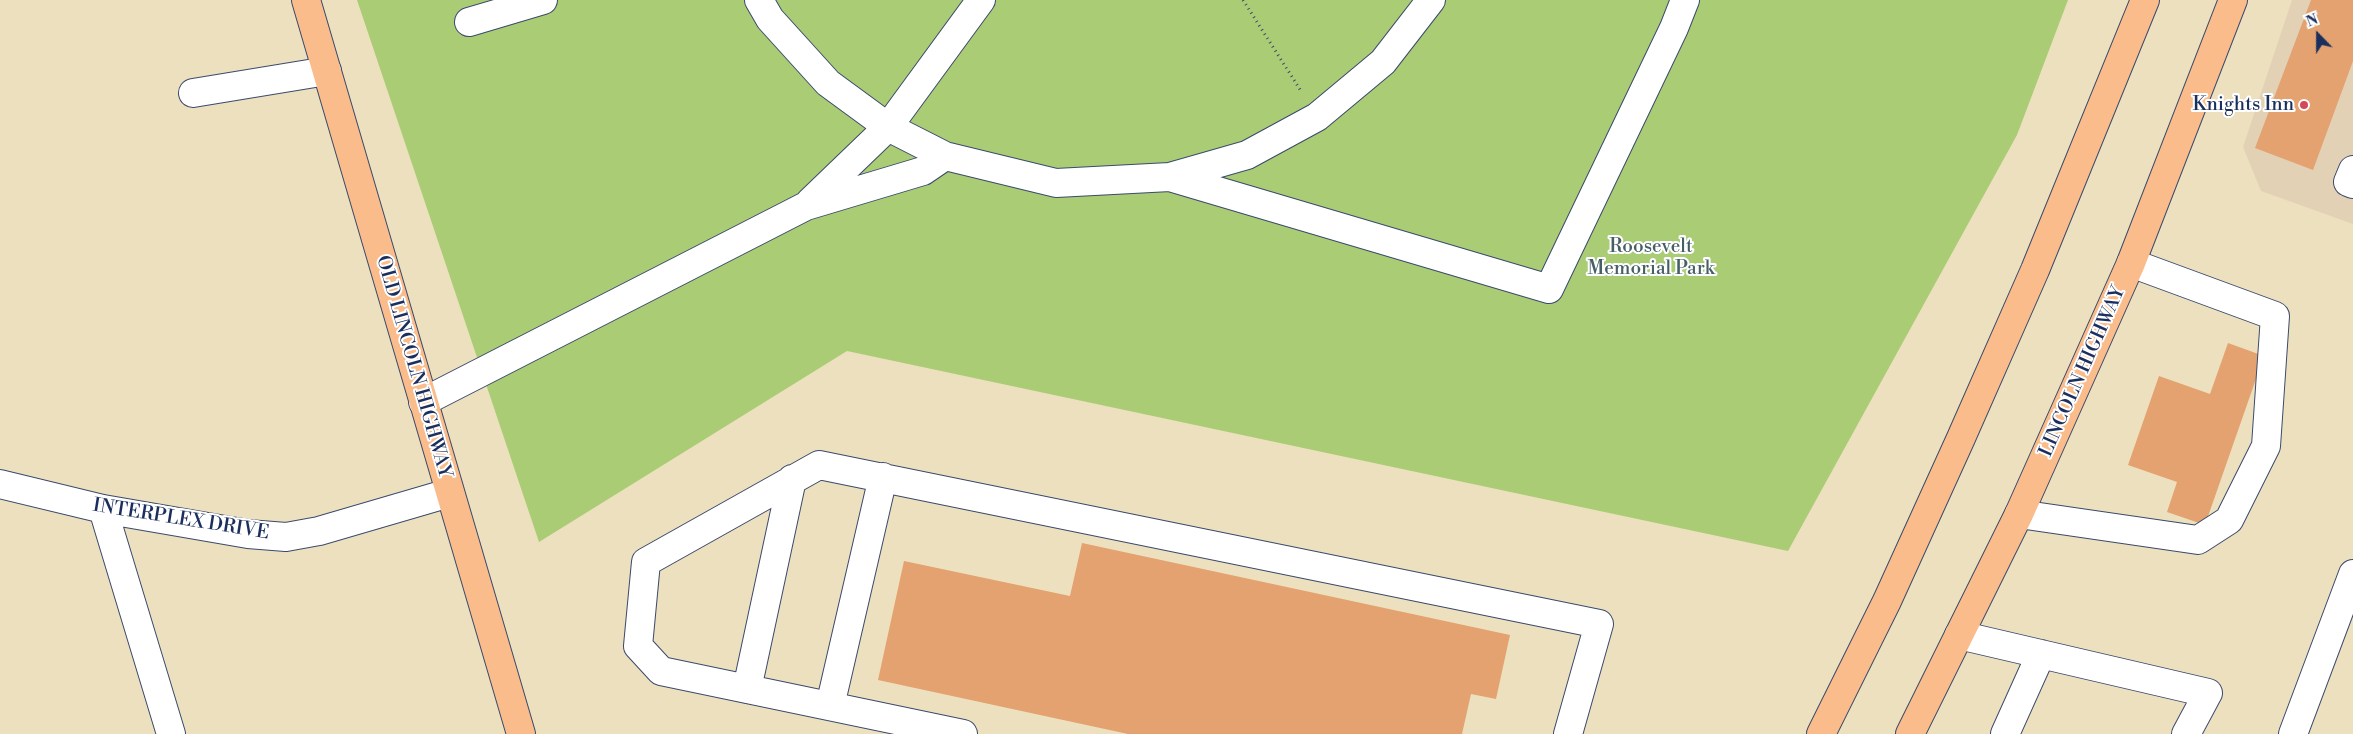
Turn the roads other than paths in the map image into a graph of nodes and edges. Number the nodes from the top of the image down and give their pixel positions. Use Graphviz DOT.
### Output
graph roads {
  1 [pos="306,0"];
  2 [pos="543,0"];
  3 [pos="759,0"];
  4 [pos="981,0"];
  5 [pos="1432,0"];
  6 [pos="1684,0"];
  7 [pos="2145,0"];
  8 [pos="2233,0"];
  9 [pos="469,22"];
  10 [pos="327,71"];
  11 [pos="193,93"];
  12 [pos="888,127"];
  13 [pos="945,156"];
  14 [pos="2353,170"];
  15 [pos="1170,177"];
  16 [pos="2353,184"];
  17 [pos="806,206"];
  18 [pos="2131,263"];
  19 [pos="423,402"];
  20 [pos="883,477"];
  21 [pos="792,479"];
  22 [pos="0,484"];
  23 [pos="449,493"];
  24 [pos="103,509"];
  25 [pos="2019,514"];
  26 [pos="2353,574"];
  27 [pos="1959,635"];
  28 [pos="2041,654"];
  29 [pos="747,689"];
  30 [pos="830,706"];
  31 [pos="171,734"];
  32 [pos="521,734"];
  33 [pos="963,734"];
  34 [pos="1568,734"];
  35 [pos="1821,734"];
  36 [pos="1910,734"];
  37 [pos="2005,734"];
  38 [pos="2186,734"];
  39 [pos="2293,734"];
  1 -- 10 [label="main road, OLD LINCOLN HIGHWAY"];
  2 -- 9 [label="street"];
  3 -- 12 [label="street"];
  4 -- 12 [label="street"];
  5 -- 15 [label="street"];
  6 -- 15 [label="street"];
  7 -- 35 [label="main road"];
  8 -- 18 [label="main road, LINCOLN HIGHWAY"];
  10 -- 11 [label="street"];
  10 -- 19 [label="main road, OLD LINCOLN HIGHWAY"];
  12 -- 13 [label="street"];
  12 -- 17 [label="street"];
  13 -- 15 [label="street"];
  13 -- 17 [label="street"];
  14 -- 16 [label="street"];
  17 -- 19 [label="street"];
  18 -- 25 [label="main road, LINCOLN HIGHWAY"];
  18 -- 25 [label="street"];
  19 -- 23 [label="main road, OLD LINCOLN HIGHWAY"];
  20 -- 21 [label="street"];
  20 -- 30 [label="street"];
  20 -- 34 [label="street"];
  21 -- 29 [label="street"];
  21 -- 29 [label="street"];
  22 -- 24 [label="street, INTERPLEX DRIVE"];
  23 -- 24 [label="street, INTERPLEX DRIVE"];
  23 -- 32 [label="main road, OLD LINCOLN HIGHWAY"];
  24 -- 31 [label="street"];
  25 -- 27 [label="main road, LINCOLN HIGHWAY"];
  26 -- 39 [label="street"];
  27 -- 28 [label="street"];
  27 -- 36 [label="main road, LINCOLN HIGHWAY"];
  28 -- 37 [label="street"];
  28 -- 38 [label="street"];
  29 -- 30 [label="street"];
  30 -- 33 [label="street"];
}
